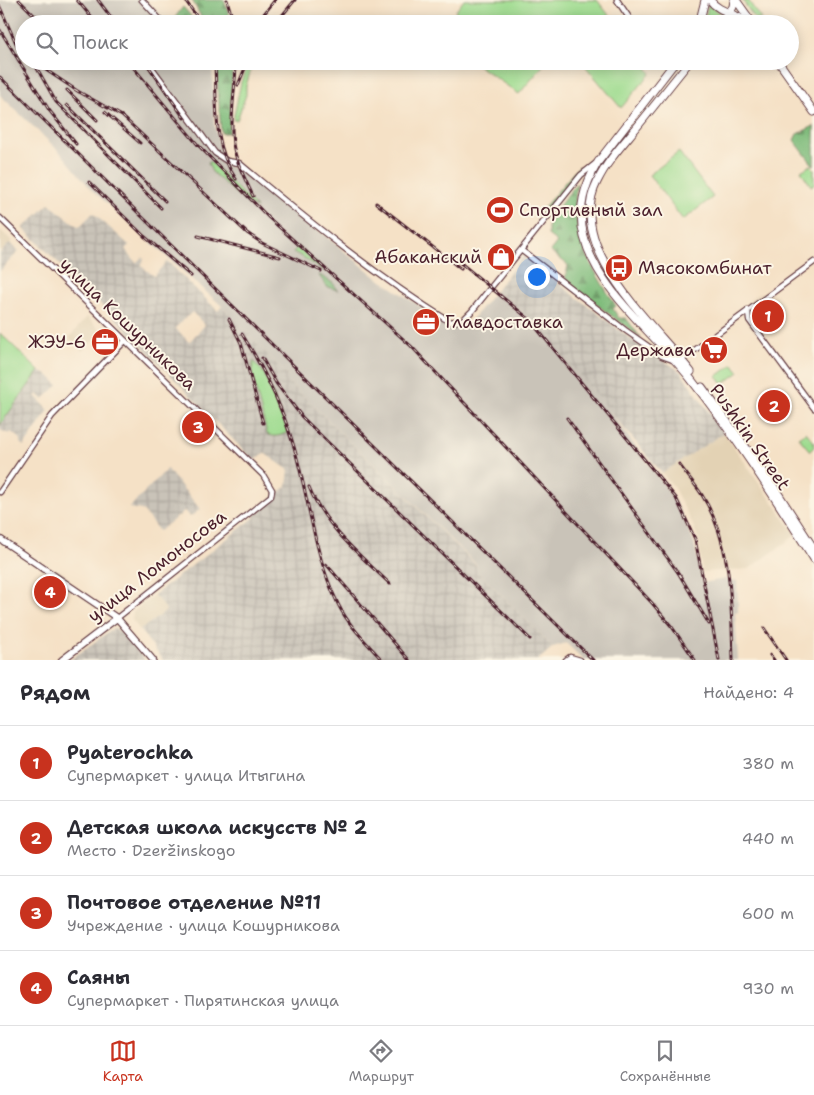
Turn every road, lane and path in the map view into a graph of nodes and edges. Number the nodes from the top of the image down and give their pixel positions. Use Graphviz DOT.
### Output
graph roads {
  1 [pos="142,0"];
  2 [pos="617,0"];
  3 [pos="705,0"];
  4 [pos="710,0"];
  5 [pos="735,0"];
  6 [pos="729,12"];
  7 [pos="156,15"];
  8 [pos="627,15"];
  9 [pos="701,15"];
  10 [pos="727,15"];
  11 [pos="737,15"];
  12 [pos="745,15"];
  13 [pos="154,70"];
  14 [pos="669,70"];
  15 [pos="683,70"];
  16 [pos="784,70"];
  17 [pos="814,112"];
  18 [pos="598,162"];
  19 [pos="0,218"];
  20 [pos="521,250"];
  21 [pos="814,262"];
  22 [pos="748,310"];
  23 [pos="125,341"];
  24 [pos="679,361"];
  25 [pos="814,408"];
  26 [pos="0,492"];
  27 [pos="271,496"];
  28 [pos="0,539"];
  29 [pos="814,548"];
  30 [pos="814,559"];
  31 [pos="117,618"];
  32 [pos="579,659"];
  33 [pos="62,660"];
  34 [pos="153,660"];
  35 [pos="566,660"];
  1 -- 7 [label="street"];
  2 -- 8 [label="street"];
  3 -- 9 [label="main road"];
  4 -- 6 [label="main road"];
  5 -- 6 [label="main road"];
  5 -- 12 [label="main road"];
  6 -- 10 [label="main road"];
  6 -- 11 [label="main road"];
  13 -- 20 [label="street"];
  14 -- 18 [label="main road, Pushkin Street"];
  15 -- 24 [label="main road, Pushkin Street"];
  16 -- 17 [label="main road"];
  18 -- 20 [label="street"];
  18 -- 24 [label="main road, Pushkin Street"];
  19 -- 23 [label="street, улица Кошурникова"];
  20 -- 24 [label="street"];
  21 -- 22 [label="street"];
  22 -- 24 [label="street"];
  22 -- 25 [label="street"];
  23 -- 26 [label="street"];
  23 -- 27 [label="street, улица Кошурникова"];
  24 -- 29 [label="main road, Pushkin Street"];
  24 -- 30 [label="main road, Pushkin Street"];
  27 -- 31 [label="street, улица Ломоносова"];
  28 -- 31 [label="street"];
  31 -- 33 [label="street, улица Ломоносова"];
  31 -- 34 [label="street"];
  32 -- 35 [label="street"];
}
